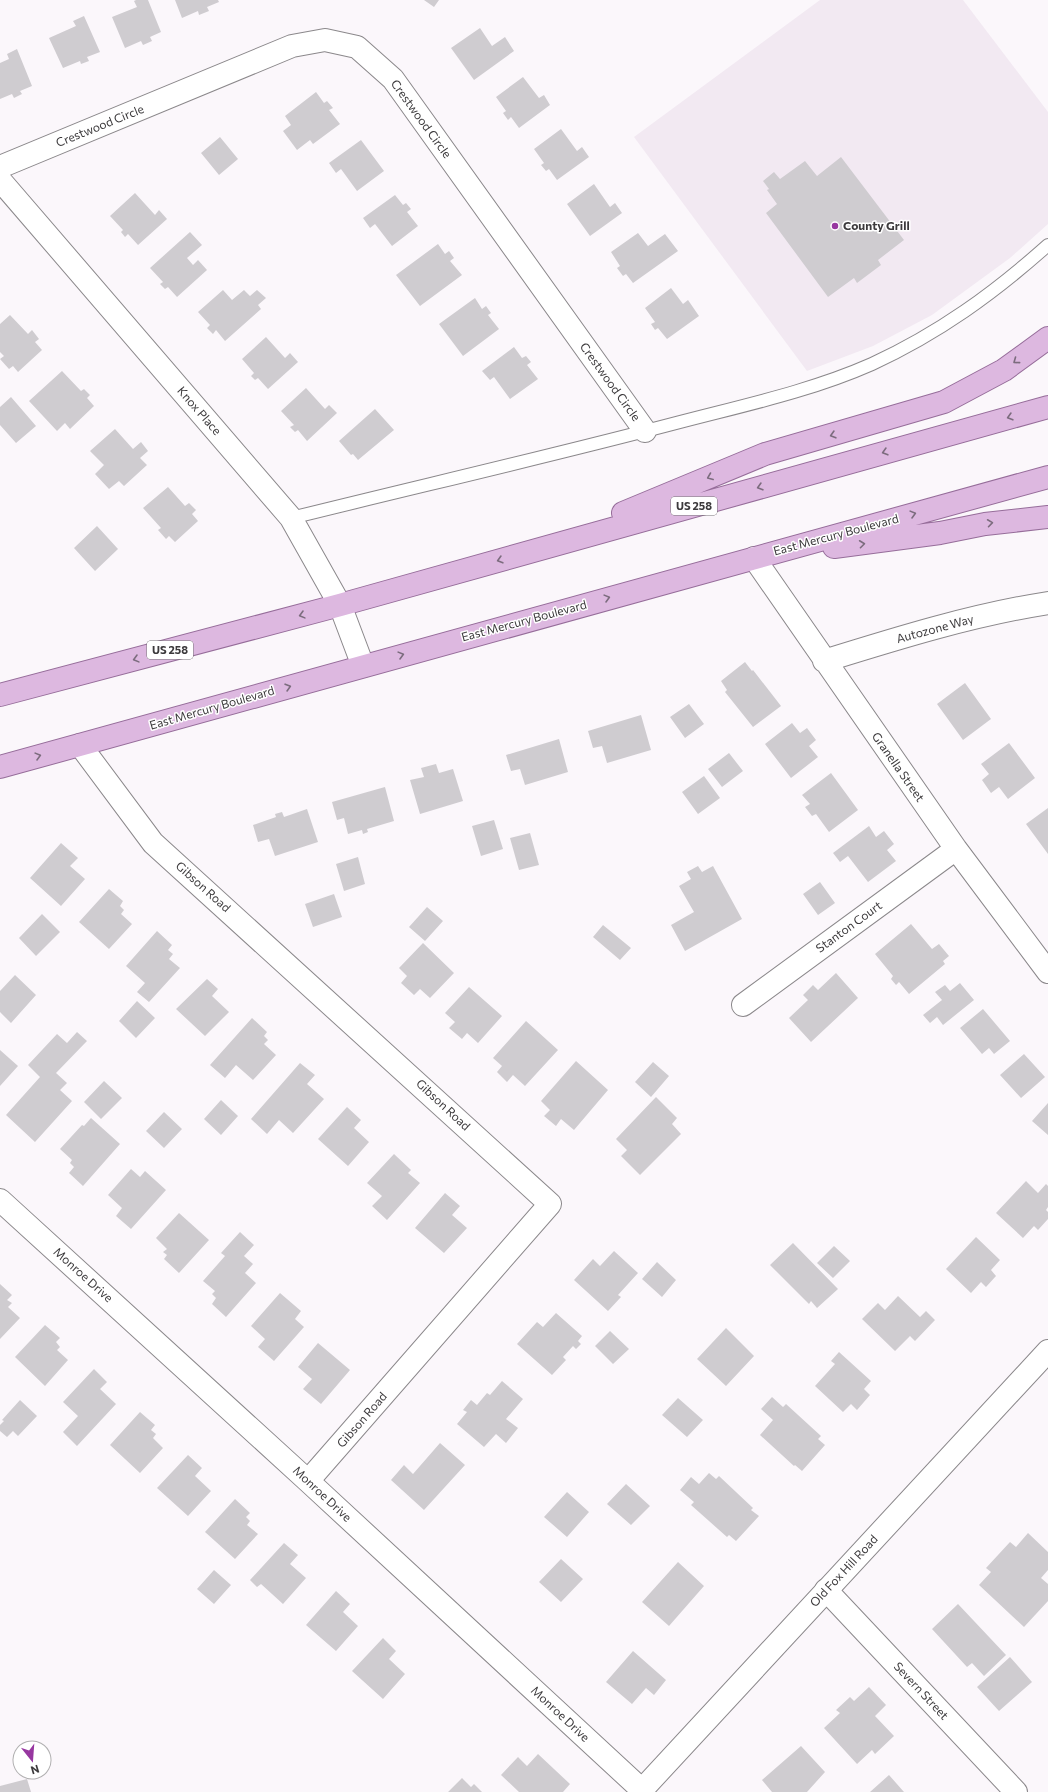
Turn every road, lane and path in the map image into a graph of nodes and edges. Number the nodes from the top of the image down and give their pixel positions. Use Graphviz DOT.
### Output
graph roads {
  1 [pos="0,167"];
  2 [pos="0,180"];
  3 [pos="1048,246"];
  4 [pos="1048,338"];
  5 [pos="1048,407"];
  6 [pos="645,431"];
  7 [pos="1048,476"];
  8 [pos="1048,517"];
  9 [pos="291,518"];
  10 [pos="529,552"];
  11 [pos="754,558"];
  12 [pos="1048,603"];
  13 [pos="340,605"];
  14 [pos="824,661"];
  15 [pos="363,666"];
  16 [pos="0,695"];
  17 [pos="80,745"];
  18 [pos="0,767"];
  19 [pos="956,849"];
  20 [pos="1048,972"];
  21 [pos="743,1005"];
  22 [pos="0,1200"];
  23 [pos="1048,1351"];
  24 [pos="308,1481"];
  25 [pos="826,1590"];
  26 [pos="641,1791"];
  27 [pos="1016,1792"];
  1 -- 6 [label="street, Crestwood Circle"];
  2 -- 9 [label="street, Knox Place"];
  3 -- 6 [label="lane"];
  4 -- 10 [label="main road, one-way"];
  5 -- 10 [label="main road, US 258, one-way"];
  6 -- 9 [label="lane"];
  11 -- 7 [label="main road, East Mercury Boulevard, one-way"];
  11 -- 8 [label="main road, one-way"];
  9 -- 13 [label="street, Knox Place"];
  10 -- 13 [label="main road, US 258, one-way"];
  11 -- 14 [label="street, Granella Street"];
  15 -- 11 [label="main road, East Mercury Boulevard, one-way"];
  12 -- 14 [label="street, Autozone Way"];
  13 -- 15 [label="street, Knox Place"];
  13 -- 16 [label="main road, US 258, one-way"];
  14 -- 19 [label="street, Granella Street"];
  17 -- 15 [label="main road, East Mercury Boulevard, one-way"];
  18 -- 17 [label="main road, East Mercury Boulevard, one-way"];
  17 -- 24 [label="street, Gibson Road"];
  19 -- 20 [label="street, Granella Street"];
  19 -- 21 [label="street, Stanton Court"];
  22 -- 24 [label="street, Monroe Drive"];
  23 -- 25 [label="street, Old Fox Hill Road"];
  24 -- 26 [label="street, Monroe Drive"];
  25 -- 26 [label="street, Old Fox Hill Road"];
  25 -- 27 [label="street, Severn Street"];
}
